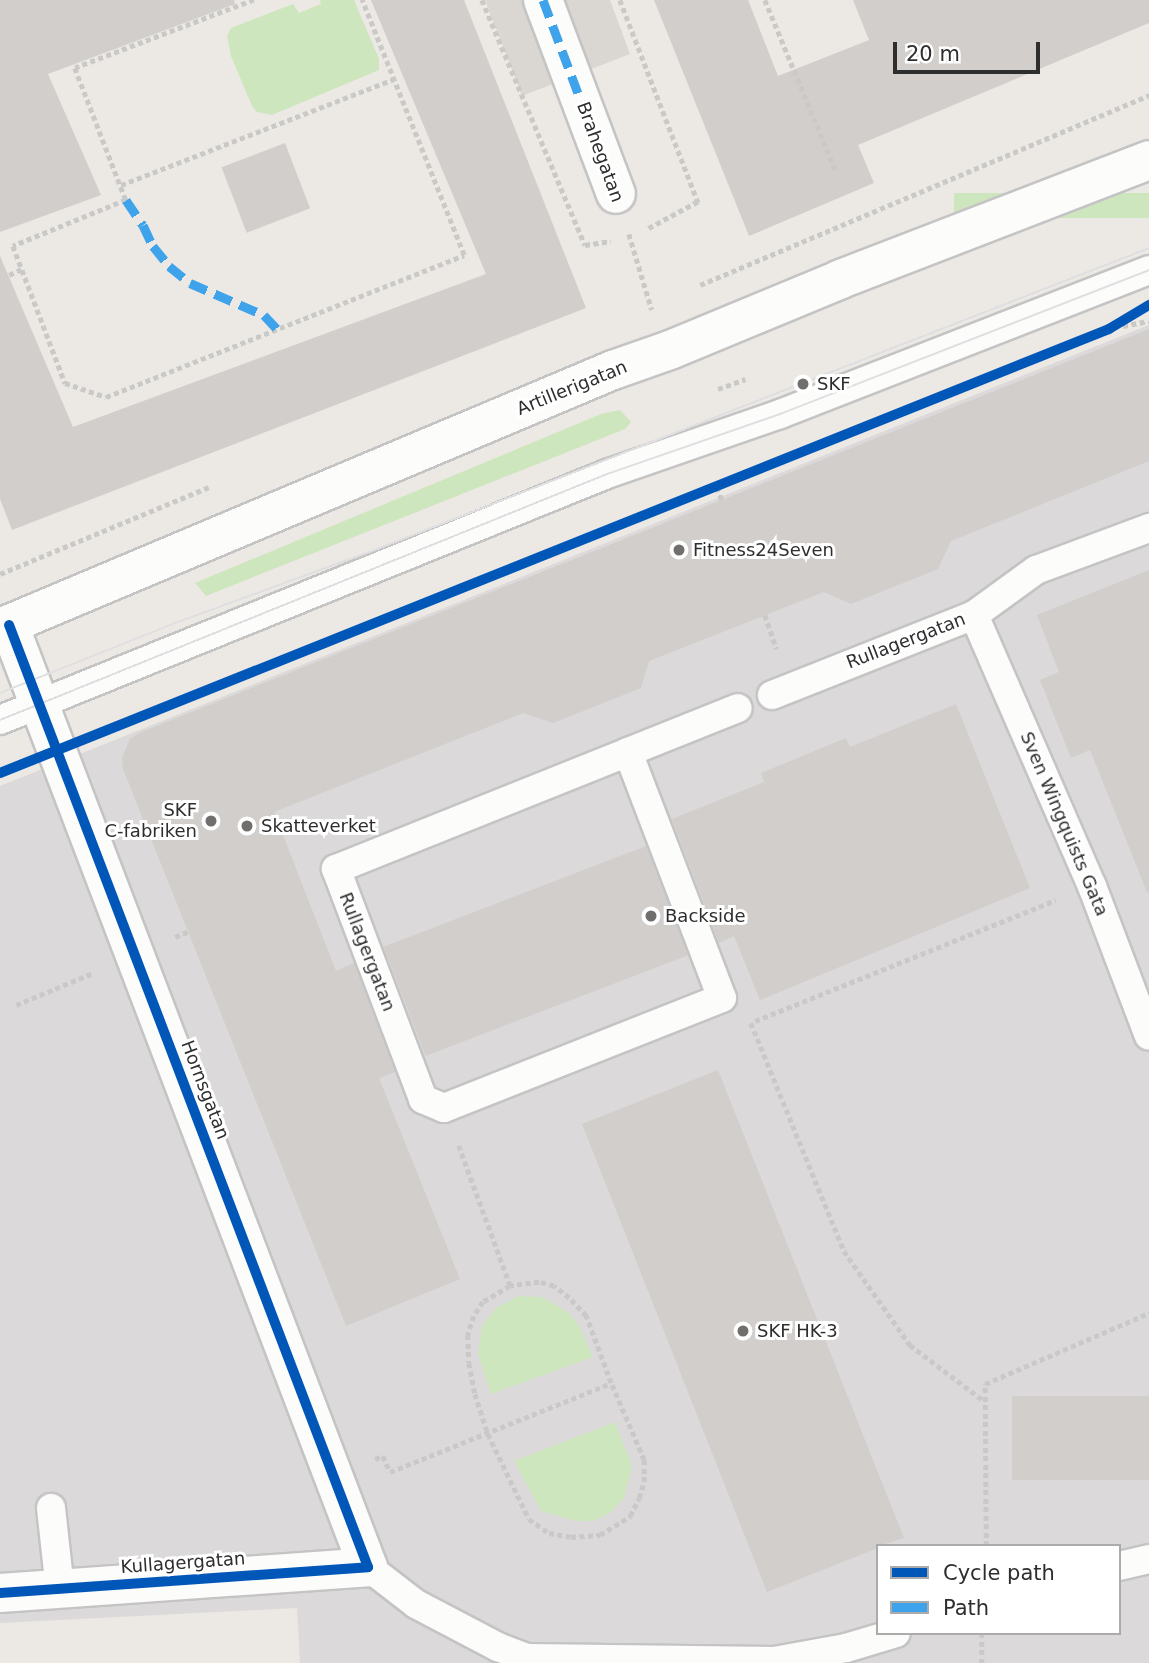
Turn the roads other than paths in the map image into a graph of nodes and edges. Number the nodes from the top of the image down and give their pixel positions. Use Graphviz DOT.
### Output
graph roads {
  1 [pos="543,0"];
  2 [pos="1149,160"];
  3 [pos="616,194"];
  4 [pos="1149,270"];
  5 [pos="1149,528"];
  6 [pos="974,615"];
  7 [pos="4,627"];
  8 [pos="772,695"];
  9 [pos="39,705"];
  10 [pos="738,708"];
  11 [pos="0,720"];
  12 [pos="628,752"];
  13 [pos="1149,1036"];
  14 [pos="51,1508"];
  15 [pos="1149,1559"];
  16 [pos="1121,1566"];
  17 [pos="368,1567"];
  18 [pos="60,1590"];
  19 [pos="0,1593"];
  20 [pos="889,1635"];
  1 -- 3 [label="street, Brahegatan"];
  2 -- 7 [label="street, Artillerigatan"];
  4 -- 9 [label="lane"];
  5 -- 6 [label="lane, Rullagergatan"];
  6 -- 8 [label="lane, Rullagergatan"];
  6 -- 13 [label="lane, Sven Wingquists Gata"];
  7 -- 9 [label="street, Hornsgatan"];
  9 -- 11 [label="lane"];
  9 -- 17 [label="street, Hornsgatan"];
  10 -- 12 [label="lane, Rullagergatan"];
  12 -- 12 [label="lane, Rullagergatan"];
  14 -- 18 [label="lane"];
  15 -- 16 [label="lane"];
  17 -- 18 [label="street, Kullagergatan"];
  17 -- 20 [label="lane"];
  18 -- 19 [label="street, Kullagergatan"];
}
